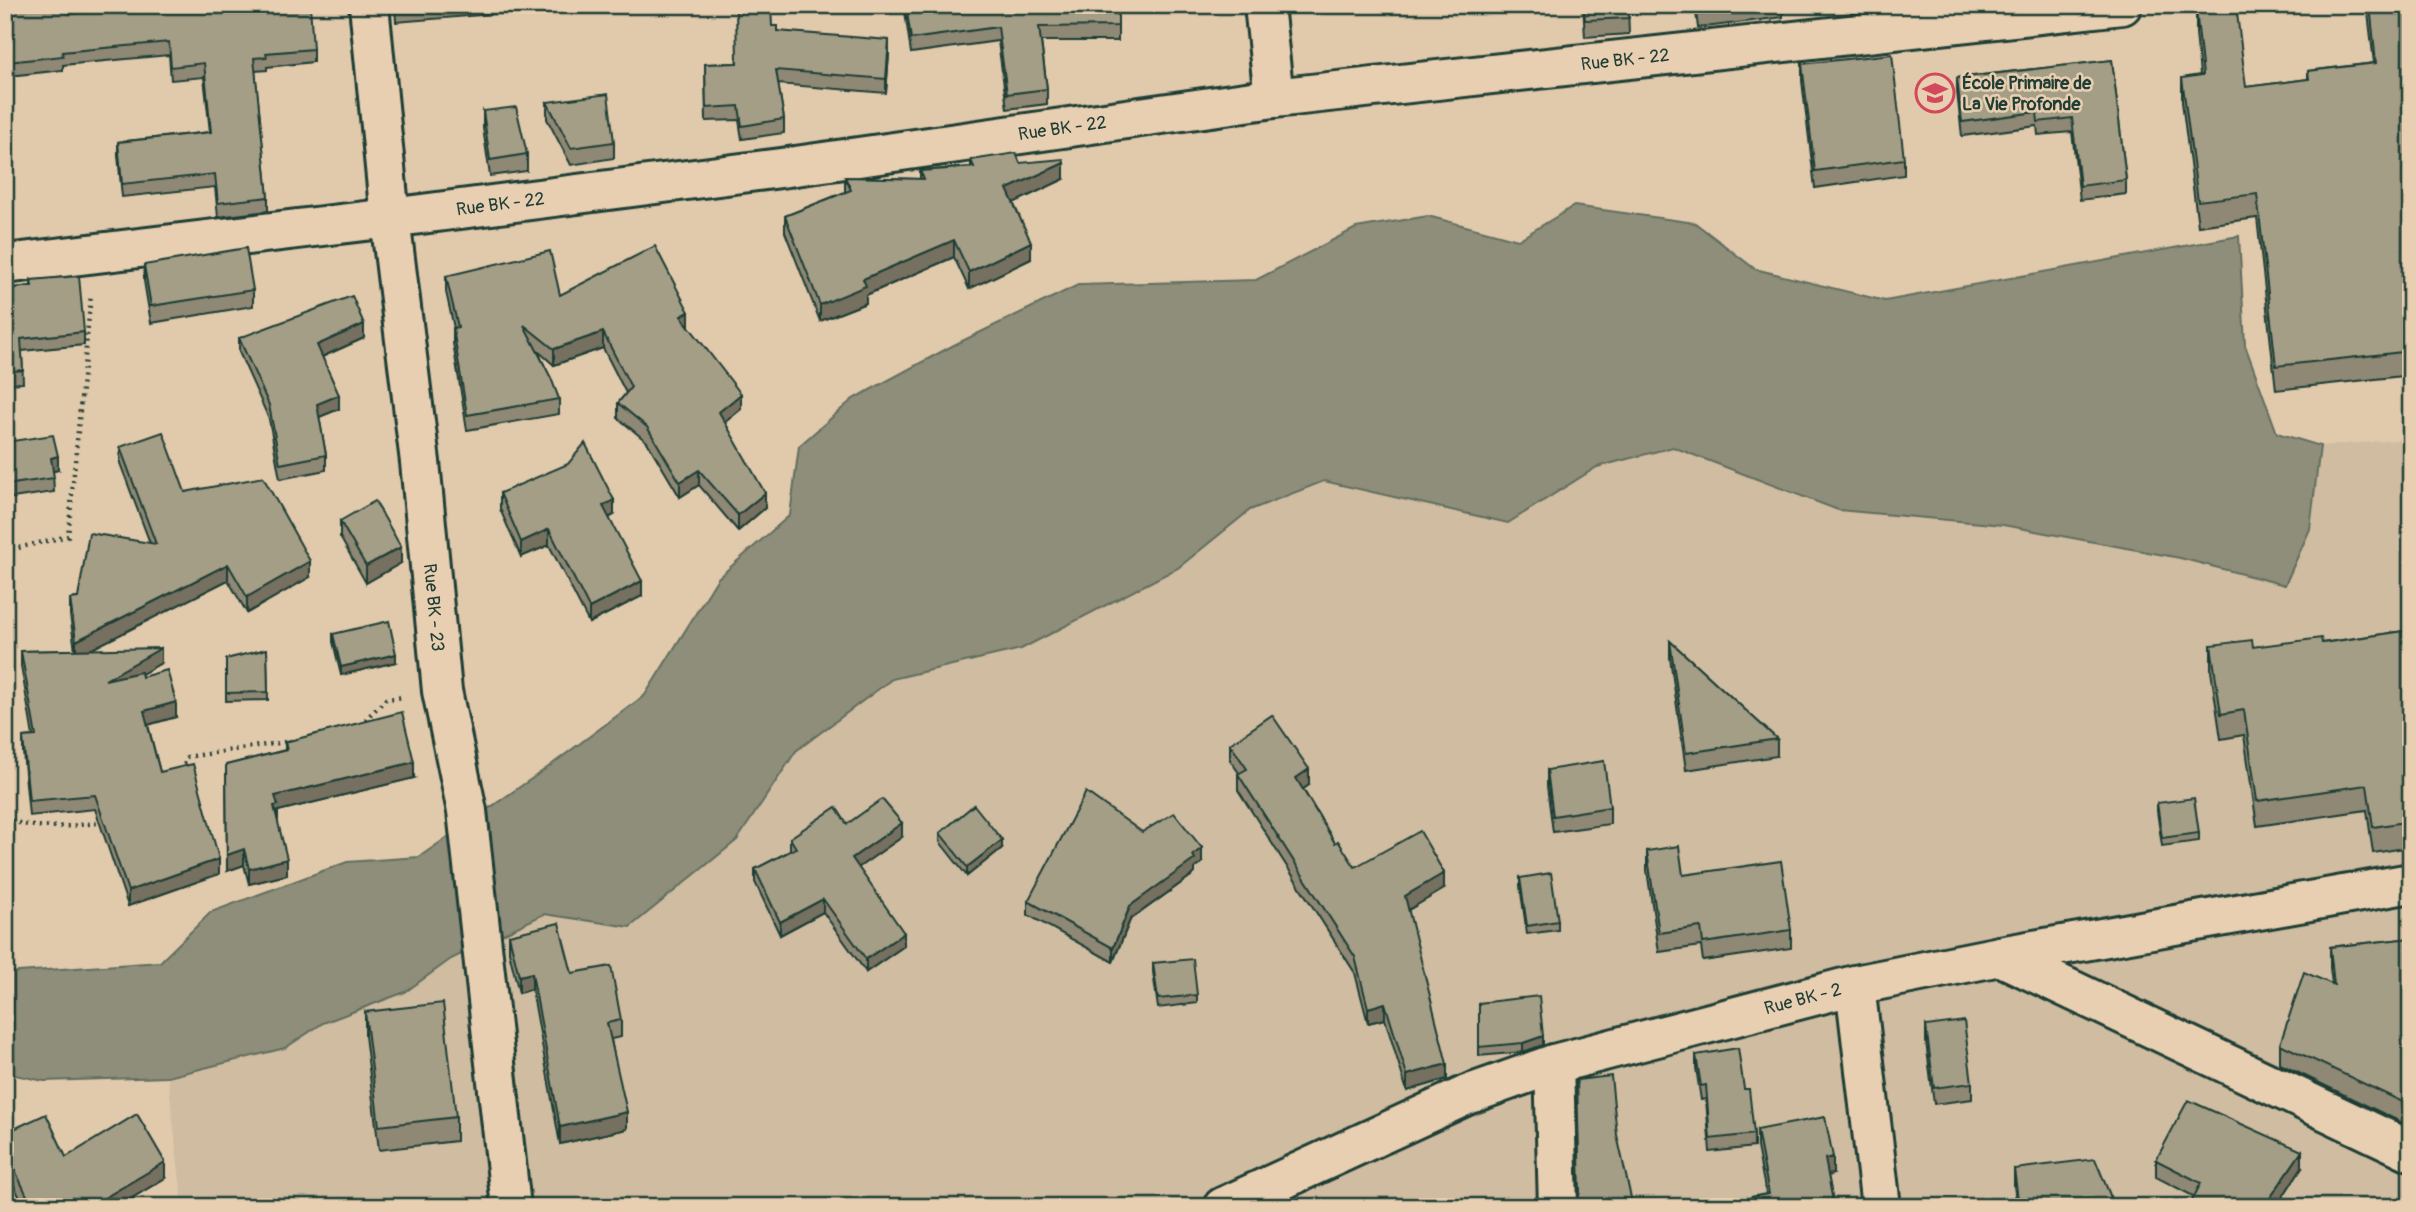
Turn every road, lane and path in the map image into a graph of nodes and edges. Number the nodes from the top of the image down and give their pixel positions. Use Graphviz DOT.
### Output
graph roads {
  1 [pos="369,5"];
  2 [pos="1264,5"];
  3 [pos="2122,5"];
  4 [pos="1274,98"];
  5 [pos="390,218"];
  6 [pos="94,254"];
  7 [pos="5,264"];
  8 [pos="5,551"];
  9 [pos="442,691"];
  10 [pos="354,731"];
  11 [pos="303,739"];
  12 [pos="180,778"];
  13 [pos="5,818"];
  14 [pos="107,822"];
  15 [pos="2411,883"];
  16 [pos="2000,956"];
  17 [pos="1855,985"];
  18 [pos="1554,1064"];
  19 [pos="2411,1151"];
  20 [pos="511,1207"];
  21 [pos="1223,1207"];
  22 [pos="1558,1207"];
  23 [pos="1881,1207"];
  1 -- 5 [label="street, Rue BK - 23"];
  2 -- 4 [label="street"];
  3 -- 4 [label="street, Rue BK - 22"];
  4 -- 5 [label="street, Rue BK - 22"];
  5 -- 6 [label="street, Rue BK - 22"];
  5 -- 9 [label="street, Rue BK - 23"];
  6 -- 7 [label="street, Rue BK - 22"];
  6 -- 8 [label="path"];
  9 -- 10 [label="path"];
  9 -- 20 [label="street, Rue BK - 23"];
  11 -- 12 [label="path"];
  13 -- 14 [label="path"];
  15 -- 16 [label="street, Rue BK - 2"];
  16 -- 17 [label="street, Rue BK - 2"];
  16 -- 19 [label="street"];
  17 -- 18 [label="street, Rue BK - 2"];
  17 -- 23 [label="street"];
  18 -- 21 [label="street, Rue BK - 2"];
  18 -- 22 [label="street"];
}
